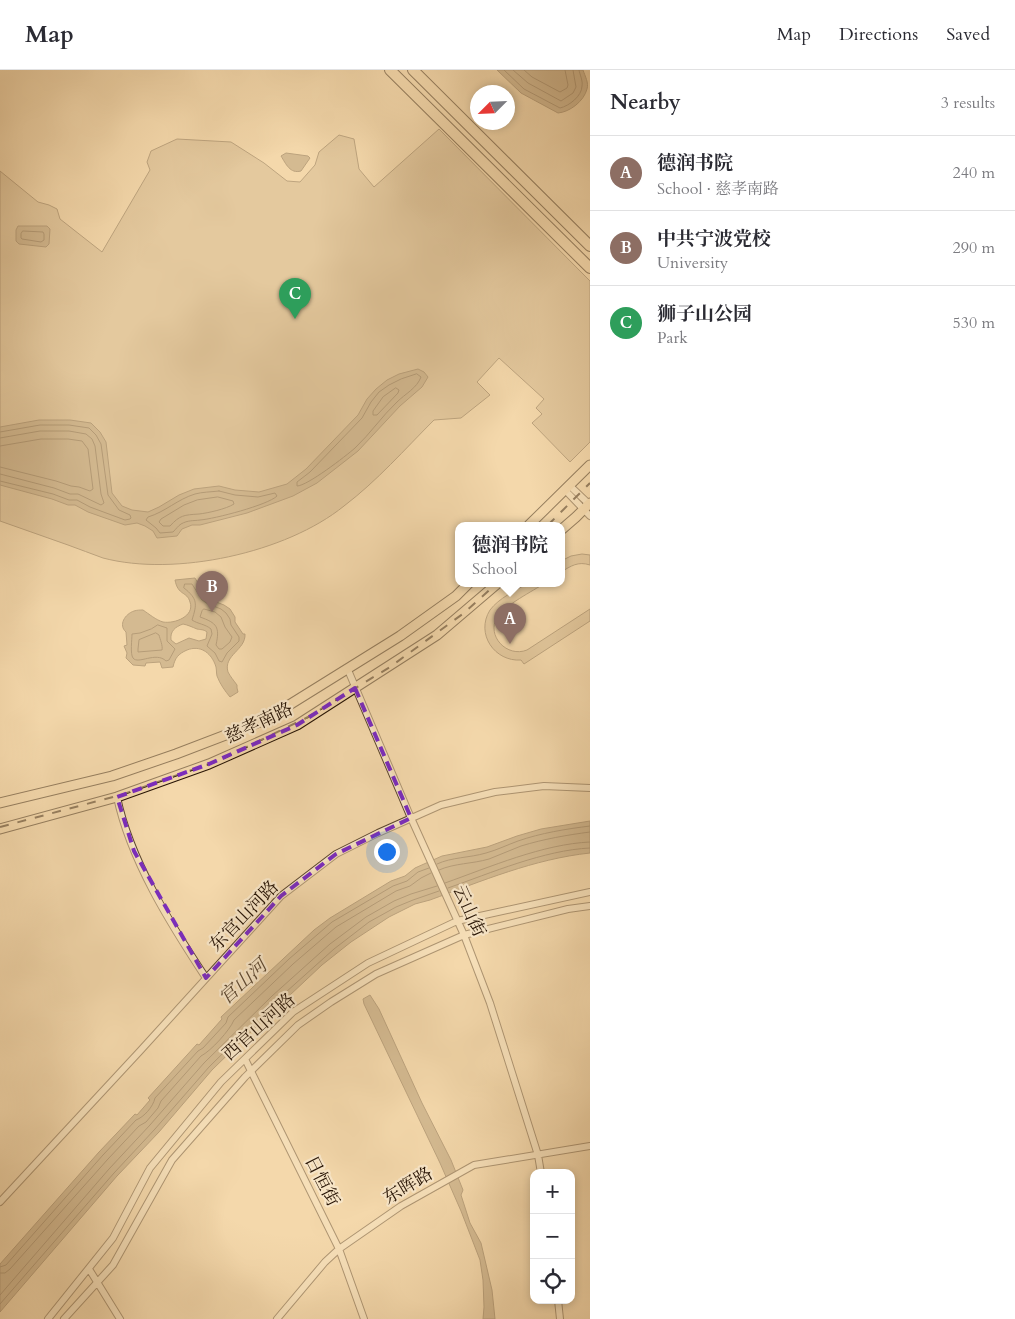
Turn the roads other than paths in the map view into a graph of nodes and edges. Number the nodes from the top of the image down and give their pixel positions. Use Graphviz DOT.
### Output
graph roads {
  1 [pos="390,70"];
  2 [pos="413,70"];
  3 [pos="590,246"];
  4 [pos="589,267"];
  5 [pos="590,465"];
  6 [pos="567,488"];
  7 [pos="589,507"];
  8 [pos="532,522"];
  9 [pos="565,527"];
  10 [pos="466,587"];
  11 [pos="493,587"];
  12 [pos="348,670"];
  13 [pos="355,688"];
  14 [pos="590,788"];
  15 [pos="117,798"];
  16 [pos="0,803"];
  17 [pos="411,818"];
  18 [pos="0,829"];
  19 [pos="590,892"];
  20 [pos="590,906"];
  21 [pos="456,921"];
  22 [pos="464,935"];
  23 [pos="206,978"];
  24 [pos="244,1059"];
  25 [pos="251,1072"];
  26 [pos="590,1146"];
  27 [pos="538,1155"];
  28 [pos="540,1169"];
  29 [pos="0,1202"];
  30 [pos="339,1249"];
  31 [pos="89,1269"];
  32 [pos="97,1282"];
  33 [pos="558,1304"];
  34 [pos="48,1319"];
  35 [pos="64,1319"];
  36 [pos="120,1319"];
  37 [pos="277,1319"];
  38 [pos="364,1319"];
  39 [pos="560,1319"];
  1 -- 4 [label="highway"];
  2 -- 3 [label="highway"];
  5 -- 6 [label="main road"];
  6 -- 7 [label="street"];
  6 -- 8 [label="main road"];
  7 -- 9 [label="main road"];
  10 -- 12 [label="main road, 慈孝南路"];
  11 -- 13 [label="main road, 慈孝南路"];
  12 -- 13 [label="street, 云山街"];
  12 -- 16 [label="main road, 慈孝南路"];
  13 -- 15 [label="main road, 慈孝南路"];
  13 -- 17 [label="street, 云山街"];
  14 -- 17 [label="street, 东官山河路"];
  15 -- 18 [label="main road, 慈孝南路"];
  15 -- 23 [label="street"];
  17 -- 21 [label="street, 云山街"];
  17 -- 23 [label="street, 东官山河路"];
  19 -- 21 [label="street, 西官山河路"];
  20 -- 22 [label="street, 西官山河路"];
  21 -- 22 [label="street, 云山街"];
  21 -- 24 [label="street, 西官山河路"];
  22 -- 25 [label="street, 西官山河路"];
  22 -- 27 [label="street, 云山街"];
  23 -- 29 [label="street, 东官山河路"];
  24 -- 25 [label="street, 日恒街"];
  24 -- 31 [label="street, 西官山河路"];
  25 -- 30 [label="street, 日恒街"];
  25 -- 32 [label="street, 西官山河路"];
  26 -- 27 [label="street, 东晖路"];
  27 -- 28 [label="street, 云山街"];
  27 -- 30 [label="street, 东晖路"];
  30 -- 37 [label="street, 东晖路"];
  30 -- 38 [label="street, 日恒街"];
  31 -- 32 [label="street"];
  31 -- 34 [label="street, 西官山河路"];
  32 -- 35 [label="street, 西官山河路"];
  32 -- 36 [label="street"];
  33 -- 39 [label="street"];
}
